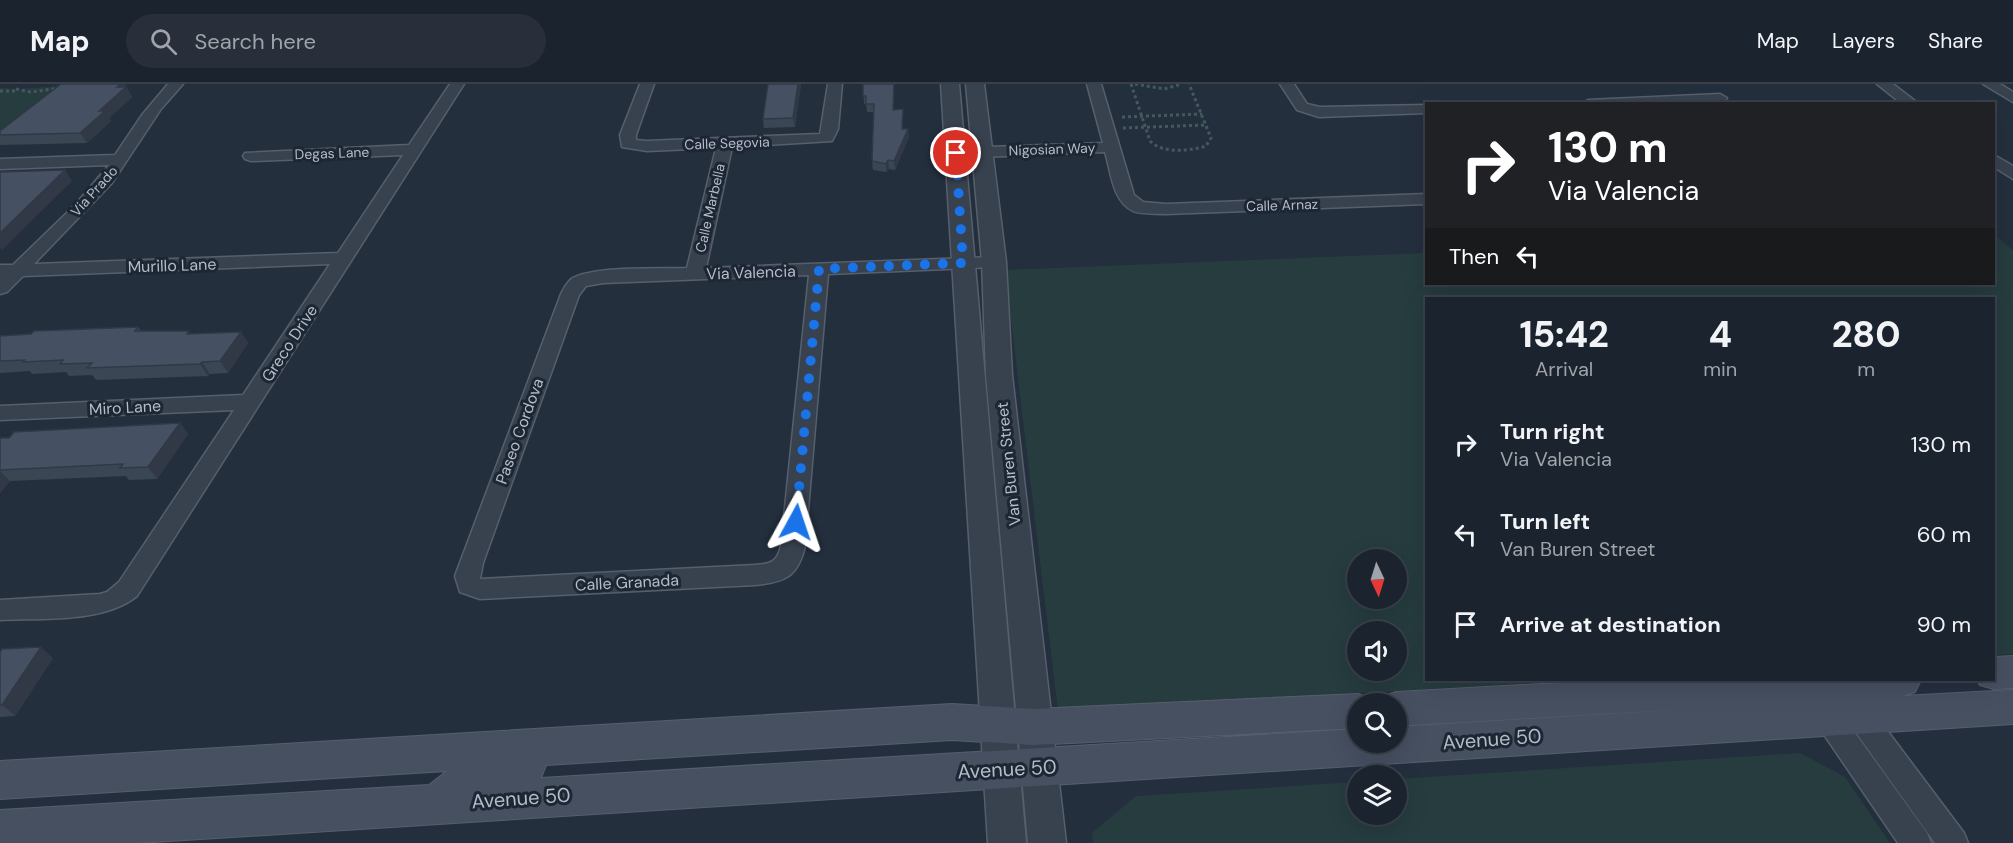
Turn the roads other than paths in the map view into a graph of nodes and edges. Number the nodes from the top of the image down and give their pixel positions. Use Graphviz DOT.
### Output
graph roads {
  1 [pos="176,84"];
  2 [pos="457,84"];
  3 [pos="647,84"];
  4 [pos="835,84"];
  5 [pos="950,84"];
  6 [pos="975,84"];
  7 [pos="1094,84"];
  8 [pos="1287,84"];
  9 [pos="1703,84"];
  10 [pos="1884,84"];
  11 [pos="1990,84"];
  12 [pos="2013,98"];
  13 [pos="1723,101"];
  14 [pos="1678,102"];
  15 [pos="1909,102"];
  16 [pos="1425,109"];
  17 [pos="1110,141"];
  18 [pos="725,143"];
  19 [pos="982,146"];
  20 [pos="955,147"];
  21 [pos="414,150"];
  22 [pos="251,156"];
  23 [pos="121,160"];
  24 [pos="1995,161"];
  25 [pos="0,164"];
  26 [pos="2013,174"];
  27 [pos="1425,199"];
  28 [pos="344,258"];
  29 [pos="979,263"];
  30 [pos="819,269"];
  31 [pos="8,271"];
  32 [pos="695,274"];
  33 [pos="580,281"];
  34 [pos="0,288"];
  35 [pos="251,402"];
  36 [pos="0,413"];
  37 [pos="469,585"];
  38 [pos="0,610"];
  39 [pos="2013,672"];
  40 [pos="1995,673"];
  41 [pos="1898,681"];
  42 [pos="1833,701"];
  43 [pos="2013,707"];
  44 [pos="1407,709"];
  45 [pos="1347,711"];
  46 [pos="1016,726"];
  47 [pos="773,733"];
  48 [pos="1020,768"];
  49 [pos="84,775"];
  50 [pos="0,780"];
  51 [pos="439,803"];
  52 [pos="0,831"];
  53 [pos="1007,843"];
  54 [pos="1047,843"];
  55 [pos="1916,843"];
  56 [pos="1953,843"];
  1 -- 23 [label="street, Via Prado"];
  2 -- 21 [label="street, Greco Drive"];
  3 -- 18 [label="street, Calle Segovia"];
  4 -- 18 [label="street, Calle Segovia"];
  5 -- 20 [label="street, Van Buren Street"];
  6 -- 19 [label="street, Van Buren Street"];
  7 -- 17 [label="street"];
  8 -- 16 [label="street"];
  9 -- 13 [label="street"];
  10 -- 15 [label="street"];
  11 -- 12 [label="street"];
  13 -- 14 [label="street"];
  17 -- 19 [label="street, Nigosian Way"];
  17 -- 27 [label="street, Calle Arnaz"];
  18 -- 32 [label="street, Calle Marbella"];
  19 -- 20 [label="street, Nigosian Way"];
  19 -- 29 [label="street, Van Buren Street"];
  20 -- 29 [label="street, Van Buren Street"];
  21 -- 22 [label="street, Degas Lane"];
  21 -- 28 [label="street, Greco Drive"];
  23 -- 25 [label="street"];
  23 -- 31 [label="street, Via Prado"];
  24 -- 26 [label="street"];
  28 -- 31 [label="street, Murillo Lane"];
  28 -- 35 [label="street, Greco Drive"];
  29 -- 30 [label="street, Via Valencia"];
  29 -- 46 [label="street, Van Buren Street"];
  30 -- 32 [label="street, Via Valencia"];
  30 -- 37 [label="street, Calle Granada"];
  31 -- 34 [label="street, Via Prado"];
  32 -- 33 [label="street, Via Valencia"];
  33 -- 37 [label="street, Paseo Cordova"];
  35 -- 36 [label="street, Miro Lane"];
  35 -- 38 [label="street, Greco Drive"];
  39 -- 40 [label="main road"];
  41 -- 42 [label="main road, Avenue 50"];
  42 -- 43 [label="main road, Avenue 50"];
  42 -- 44 [label="main road, Avenue 50"];
  42 -- 48 [label="main road, Avenue 50"];
  42 -- 55 [label="street"];
  42 -- 56 [label="street"];
  45 -- 46 [label="main road"];
  46 -- 47 [label="main road"];
  46 -- 48 [label="street, Van Buren Street"];
  47 -- 49 [label="main road"];
  47 -- 51 [label="main road"];
  48 -- 51 [label="main road, Avenue 50"];
  48 -- 53 [label="street, Van Buren Street"];
  48 -- 54 [label="street, Van Buren Street"];
  49 -- 50 [label="main road"];
  49 -- 51 [label="main road"];
  51 -- 52 [label="main road, Avenue 50"];
}
